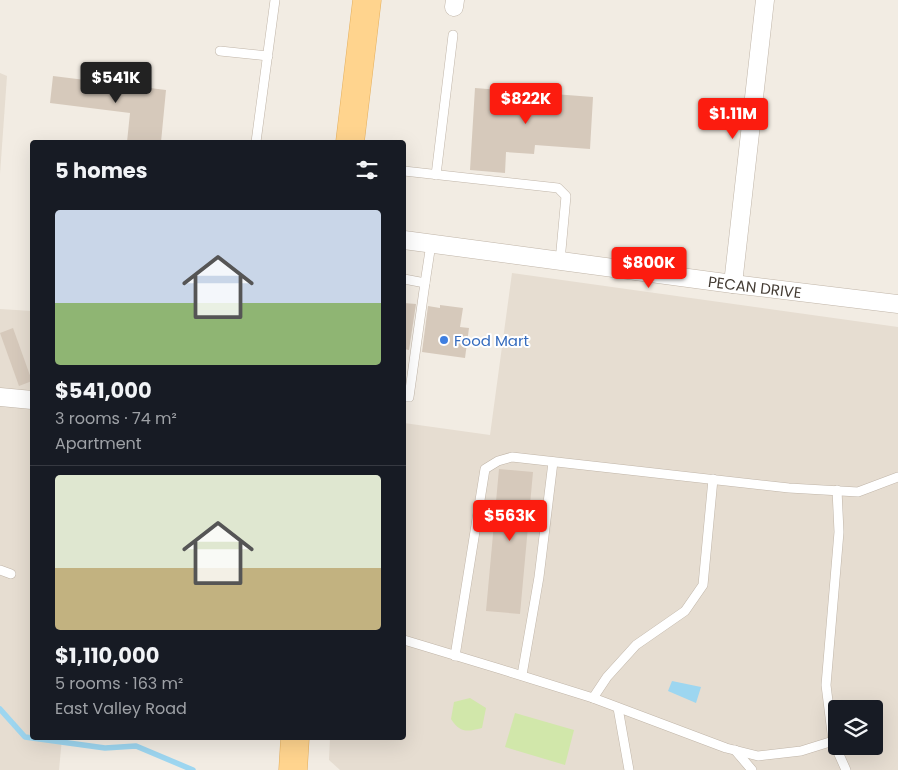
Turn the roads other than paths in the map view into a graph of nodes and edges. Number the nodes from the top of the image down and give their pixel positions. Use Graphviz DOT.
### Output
graph roads {
  1 [pos="276,0"];
  2 [pos="367,0"];
  3 [pos="765,0"];
  4 [pos="453,35"];
  5 [pos="220,51"];
  6 [pos="268,56"];
  7 [pos="256,140"];
  8 [pos="350,140"];
  9 [pos="406,172"];
  10 [pos="436,175"];
  11 [pos="406,240"];
  12 [pos="431,244"];
  13 [pos="560,261"];
  14 [pos="406,279"];
  15 [pos="425,283"];
  16 [pos="733,284"];
  17 [pos="898,304"];
  18 [pos="0,397"];
  19 [pos="406,397"];
  20 [pos="30,400"];
  21 [pos="553,462"];
  22 [pos="898,477"];
  23 [pos="713,479"];
  24 [pos="837,490"];
  25 [pos="0,570"];
  26 [pos="11,574"];
  27 [pos="406,641"];
  28 [pos="455,656"];
  29 [pos="522,676"];
  30 [pos="592,698"];
  31 [pos="828,701"];
  32 [pos="618,708"];
  33 [pos="295,740"];
  34 [pos="828,742"];
  35 [pos="735,750"];
  36 [pos="839,755"];
  37 [pos="293,770"];
  38 [pos="629,770"];
  39 [pos="752,770"];
  40 [pos="846,770"];
  1 -- 6 [label="lane"];
  2 -- 8 [label="main road"];
  3 -- 16 [label="street"];
  4 -- 10 [label="lane"];
  5 -- 6 [label="lane"];
  6 -- 7 [label="lane"];
  9 -- 10 [label="lane"];
  10 -- 13 [label="lane"];
  11 -- 12 [label="street, PECAN DRIVE"];
  12 -- 13 [label="street, PECAN DRIVE"];
  12 -- 15 [label="lane"];
  13 -- 16 [label="street, PECAN DRIVE"];
  14 -- 15 [label="lane"];
  15 -- 19 [label="lane"];
  16 -- 17 [label="street, PECAN DRIVE"];
  18 -- 20 [label="street"];
  21 -- 23 [label="lane"];
  21 -- 28 [label="lane"];
  21 -- 29 [label="lane"];
  22 -- 24 [label="lane"];
  23 -- 24 [label="lane"];
  23 -- 30 [label="lane"];
  24 -- 31 [label="lane"];
  25 -- 26 [label="lane"];
  27 -- 28 [label="lane"];
  28 -- 29 [label="lane"];
  29 -- 30 [label="lane"];
  30 -- 32 [label="lane"];
  32 -- 35 [label="lane"];
  32 -- 38 [label="lane"];
  33 -- 37 [label="main road"];
  34 -- 35 [label="lane"];
  35 -- 39 [label="lane"];
  36 -- 40 [label="lane"];
}
